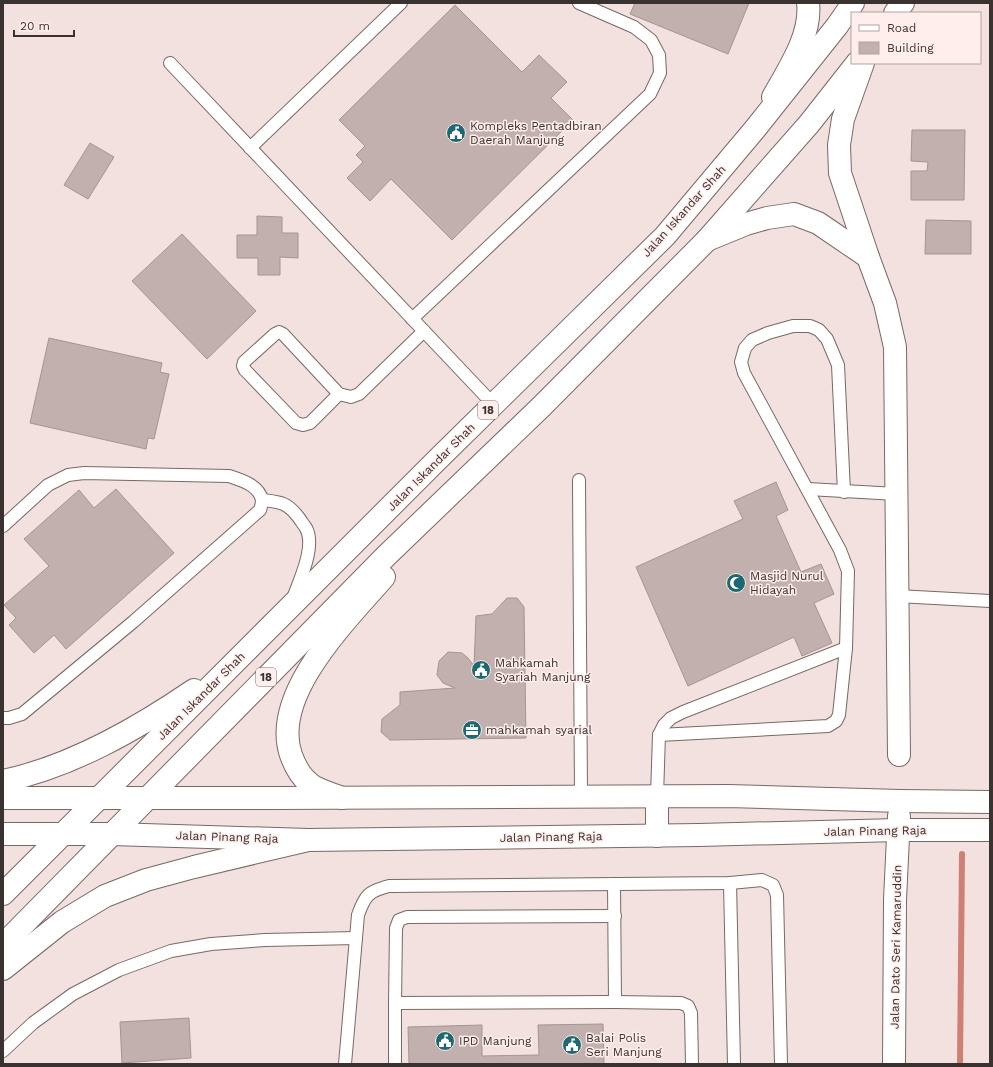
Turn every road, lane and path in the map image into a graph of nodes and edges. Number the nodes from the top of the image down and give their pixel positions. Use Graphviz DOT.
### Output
graph roads {
  1 [pos="401,3"];
  2 [pos="578,3"];
  3 [pos="808,3"];
  4 [pos="853,3"];
  5 [pos="903,3"];
  6 [pos="896,12"];
  7 [pos="170,63"];
  8 [pos="856,64"];
  9 [pos="863,64"];
  10 [pos="755,129"];
  11 [pos="250,148"];
  12 [pos="707,240"];
  13 [pos="868,257"];
  14 [pos="412,319"];
  15 [pos="424,331"];
  16 [pos="339,394"];
  17 [pos="494,405"];
  18 [pos="483,462"];
  19 [pos="579,480"];
  20 [pos="808,490"];
  21 [pos="844,492"];
  22 [pos="897,494"];
  23 [pos="262,500"];
  24 [pos="3,526"];
  25 [pos="897,596"];
  26 [pos="990,601"];
  27 [pos="290,607"];
  28 [pos="846,648"];
  29 [pos="238,658"];
  30 [pos="3,718"];
  31 [pos="659,735"];
  32 [pos="900,755"];
  33 [pos="3,781"];
  34 [pos="581,796"];
  35 [pos="657,796"];
  36 [pos="3,798"];
  37 [pos="99,798"];
  38 [pos="342,798"];
  39 [pos="146,799"];
  40 [pos="900,801"];
  41 [pos="990,802"];
  42 [pos="898,830"];
  43 [pos="990,830"];
  44 [pos="3,834"];
  45 [pos="62,834"];
  46 [pos="112,834"];
  47 [pos="657,836"];
  48 [pos="308,840"];
  49 [pos="730,883"];
  50 [pos="614,884"];
  51 [pos="3,894"];
  52 [pos="615,916"];
  53 [pos="356,938"];
  54 [pos="3,945"];
  55 [pos="3,969"];
  56 [pos="615,1002"];
  57 [pos="395,1003"];
  58 [pos="3,1051"];
  59 [pos="345,1064"];
  60 [pos="395,1064"];
  61 [pos="692,1064"];
  62 [pos="734,1064"];
  63 [pos="781,1064"];
  64 [pos="894,1064"];
  1 -- 11 [label="lane"];
  2 -- 14 [label="lane"];
  3 -- 10 [label="main road"];
  4 -- 10 [label="main road, Jalan Iskandar Shah / 18"];
  5 -- 6 [label="main road"];
  7 -- 11 [label="lane"];
  8 -- 12 [label="main road, 18"];
  9 -- 13 [label="main road"];
  10 -- 17 [label="main road, Jalan Iskandar Shah / 18"];
  11 -- 14 [label="lane"];
  12 -- 13 [label="main road"];
  12 -- 18 [label="main road, 18"];
  13 -- 22 [label="main road"];
  14 -- 15 [label="lane"];
  15 -- 16 [label="lane"];
  15 -- 17 [label="lane"];
  16 -- 16 [label="lane"];
  17 -- 27 [label="main road, Jalan Iskandar Shah / 18"];
  18 -- 38 [label="main road"];
  18 -- 39 [label="main road, 18"];
  19 -- 34 [label="lane"];
  20 -- 21 [label="lane"];
  20 -- 21 [label="lane"];
  20 -- 28 [label="lane"];
  21 -- 22 [label="lane"];
  22 -- 25 [label="main road"];
  23 -- 24 [label="lane"];
  23 -- 27 [label="lane"];
  23 -- 30 [label="lane"];
  25 -- 26 [label="lane"];
  25 -- 32 [label="main road"];
  27 -- 29 [label="main road, Jalan Iskandar Shah / 18"];
  28 -- 31 [label="lane"];
  28 -- 31 [label="lane"];
  29 -- 33 [label="main road"];
  29 -- 37 [label="main road, Jalan Iskandar Shah / 18"];
  31 -- 35 [label="lane"];
  34 -- 35 [label="main road"];
  34 -- 38 [label="main road"];
  35 -- 40 [label="main road"];
  35 -- 47 [label="main road"];
  36 -- 37 [label="main road"];
  37 -- 39 [label="main road"];
  37 -- 45 [label="main road, Jalan Iskandar Shah / 18"];
  38 -- 39 [label="main road"];
  39 -- 46 [label="main road, 18"];
  40 -- 41 [label="main road"];
  40 -- 42 [label="main road, Jalan Dato Seri Kamaruddin"];
  42 -- 43 [label="main road, Jalan Pinang Raja"];
  42 -- 47 [label="main road, Jalan Pinang Raja"];
  42 -- 64 [label="main road, Jalan Dato Seri Kamaruddin"];
  44 -- 45 [label="main road, Jalan Pinang Raja"];
  45 -- 46 [label="main road, Jalan Pinang Raja"];
  45 -- 51 [label="main road, Jalan Iskandar Shah / 18"];
  46 -- 48 [label="main road, Jalan Pinang Raja"];
  46 -- 54 [label="main road, 18"];
  47 -- 48 [label="main road, Jalan Pinang Raja"];
  48 -- 55 [label="main road"];
  49 -- 50 [label="lane"];
  49 -- 62 [label="lane"];
  49 -- 63 [label="lane"];
  50 -- 52 [label="lane"];
  50 -- 53 [label="lane"];
  52 -- 56 [label="lane"];
  52 -- 57 [label="lane"];
  53 -- 58 [label="lane"];
  53 -- 59 [label="lane"];
  56 -- 57 [label="lane"];
  56 -- 61 [label="lane"];
  57 -- 60 [label="lane"];
}
